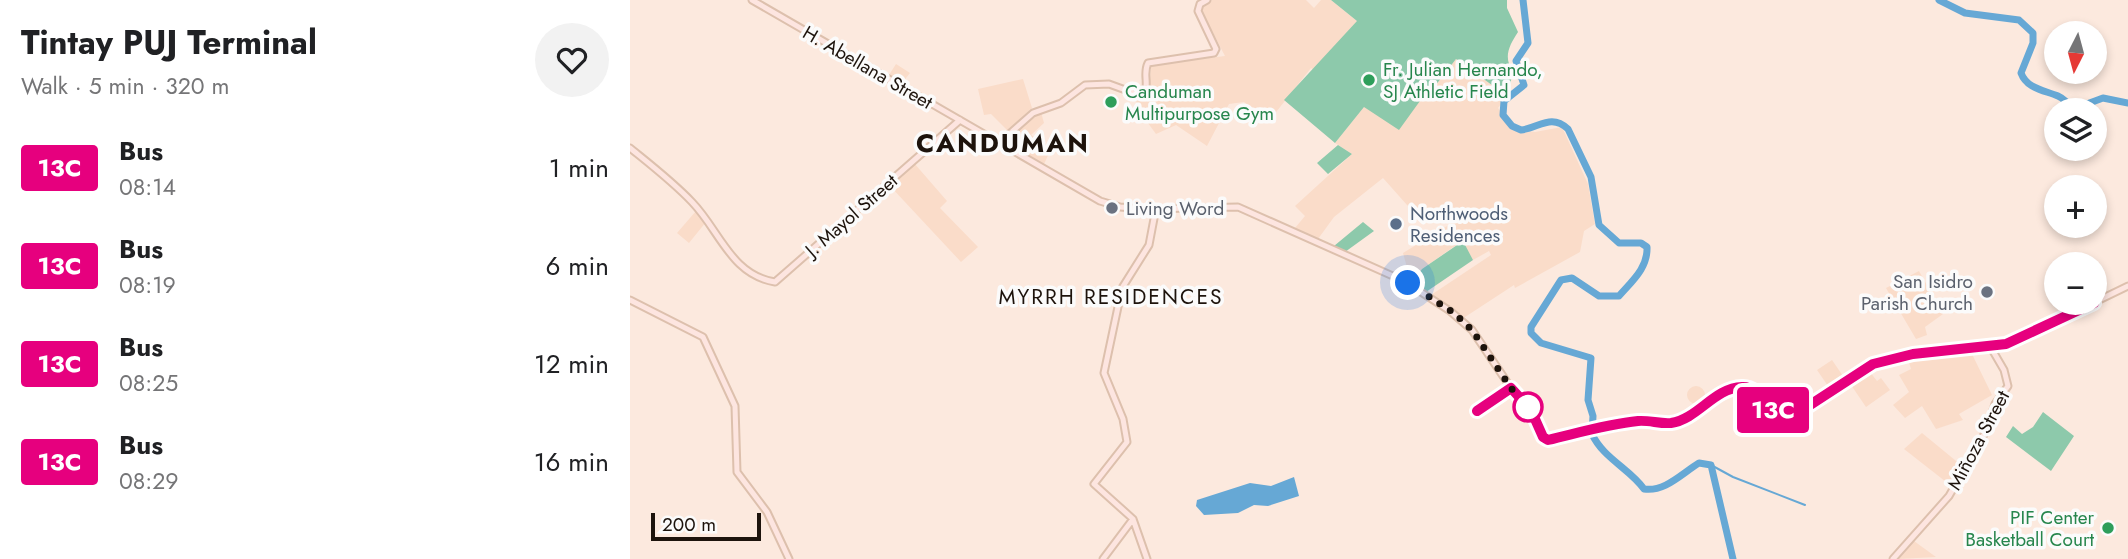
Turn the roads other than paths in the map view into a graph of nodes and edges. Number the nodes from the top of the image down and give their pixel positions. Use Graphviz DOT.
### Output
graph roads {
  1 [pos="752,0"];
  2 [pos="1207,0"];
  3 [pos="960,120"];
  4 [pos="999,143"];
  5 [pos="630,148"];
  6 [pos="1156,208"];
  7 [pos="2128,286"];
  8 [pos="2107,296"];
  9 [pos="630,300"];
  10 [pos="2068,315"];
  11 [pos="1990,346"];
  12 [pos="1133,519"];
  13 [pos="789,559"];
  14 [pos="1103,559"];
  15 [pos="1147,559"];
  16 [pos="1893,559"];
  1 -- 3 [label="main road, H. Abellana Street"];
  2 -- 4 [label="main road"];
  3 -- 4 [label="main road, H. Abellana Street"];
  3 -- 5 [label="main road, J. Mayol Street"];
  4 -- 6 [label="main road, H. Abellana Street"];
  6 -- 11 [label="main road, H. Abellana Street"];
  6 -- 12 [label="main road"];
  7 -- 8 [label="main road"];
  9 -- 13 [label="main road"];
  10 -- 11 [label="main road"];
  11 -- 16 [label="main road, Miñoza Street"];
  12 -- 14 [label="main road"];
  12 -- 15 [label="main road"];
}
